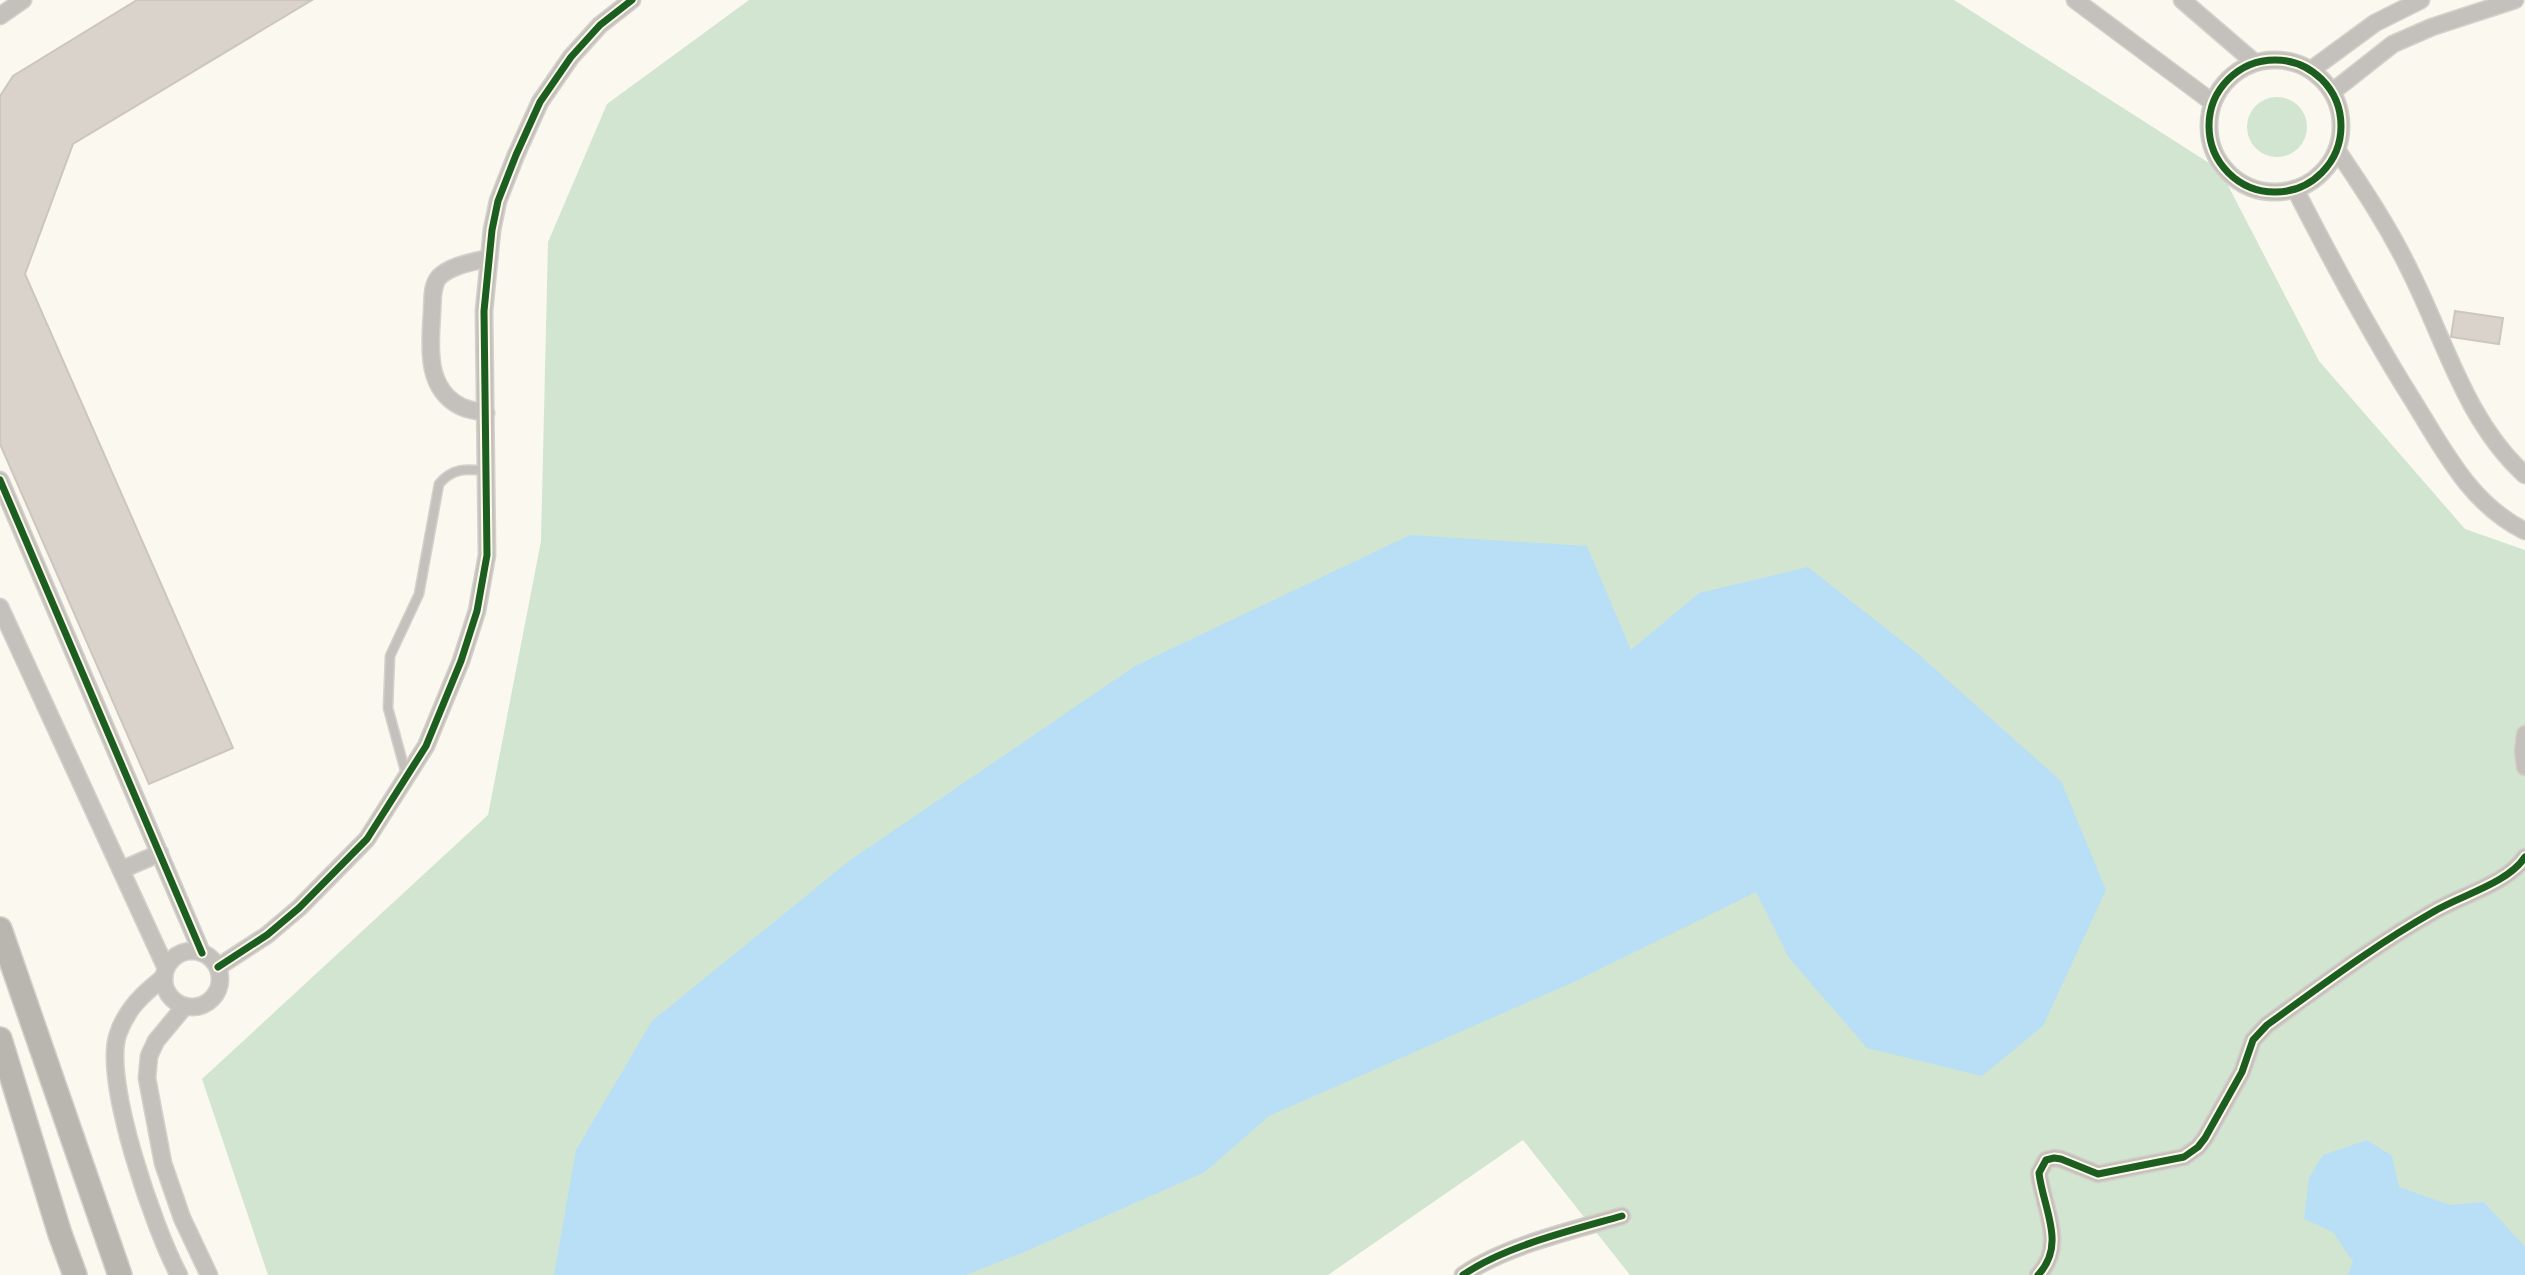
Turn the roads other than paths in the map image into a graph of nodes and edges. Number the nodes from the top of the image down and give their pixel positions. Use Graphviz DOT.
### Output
graph roads {
  1 [pos="23,0"];
  2 [pos="632,0"];
  3 [pos="2075,0"];
  4 [pos="2182,0"];
  5 [pos="2421,0"];
  6 [pos="2515,0"];
  7 [pos="2499,2"];
  8 [pos="0,16"];
  9 [pos="2365,29"];
  10 [pos="2381,53"];
  11 [pos="2254,62"];
  12 [pos="2311,70"];
  13 [pos="2332,92"];
  14 [pos="2212,102"];
  15 [pos="2337,150"];
  16 [pos="2295,189"];
  17 [pos="489,258"];
  18 [pos="486,413"];
  19 [pos="487,471"];
  20 [pos="2525,475"];
  21 [pos="0,480"];
  22 [pos="2525,531"];
  23 [pos="0,607"];
  24 [pos="2525,734"];
  25 [pos="2525,766"];
  26 [pos="407,776"];
  27 [pos="160,853"];
  28 [pos="2525,857"];
  29 [pos="121,870"];
  30 [pos="0,929"];
  31 [pos="202,953"];
  32 [pos="218,967"];
  33 [pos="165,972"];
  34 [pos="185,1006"];
  35 [pos="0,1039"];
  36 [pos="1622,1216"];
  37 [pos="75,1275"];
  38 [pos="120,1275"];
  39 [pos="179,1275"];
  40 [pos="209,1275"];
  41 [pos="1463,1275"];
  42 [pos="2038,1275"];
  1 -- 8 [label="street"];
  2 -- 17 [label="street"];
  3 -- 14 [label="street"];
  4 -- 11 [label="street"];
  5 -- 9 [label="street"];
  6 -- 7 [label="street"];
  7 -- 10 [label="street"];
  9 -- 10 [label="street"];
  9 -- 12 [label="street"];
  10 -- 13 [label="street"];
  11 -- 12 [label="street"];
  11 -- 14 [label="street"];
  12 -- 13 [label="street"];
  13 -- 15 [label="street"];
  14 -- 16 [label="street"];
  15 -- 16 [label="street"];
  15 -- 20 [label="street"];
  16 -- 22 [label="street"];
  17 -- 18 [label="street"];
  17 -- 18 [label="street"];
  18 -- 19 [label="street"];
  19 -- 26 [label="street"];
  19 -- 26 [label="lane"];
  21 -- 27 [label="street"];
  23 -- 29 [label="street"];
  24 -- 25 [label="street"];
  26 -- 32 [label="street"];
  27 -- 29 [label="street"];
  27 -- 31 [label="street"];
  28 -- 42 [label="street"];
  29 -- 33 [label="street"];
  30 -- 38 [label="main road"];
  31 -- 32 [label="street"];
  31 -- 33 [label="street"];
  32 -- 34 [label="street"];
  33 -- 34 [label="street"];
  33 -- 39 [label="street"];
  34 -- 40 [label="street"];
  35 -- 37 [label="main road"];
  36 -- 41 [label="street"];
}
